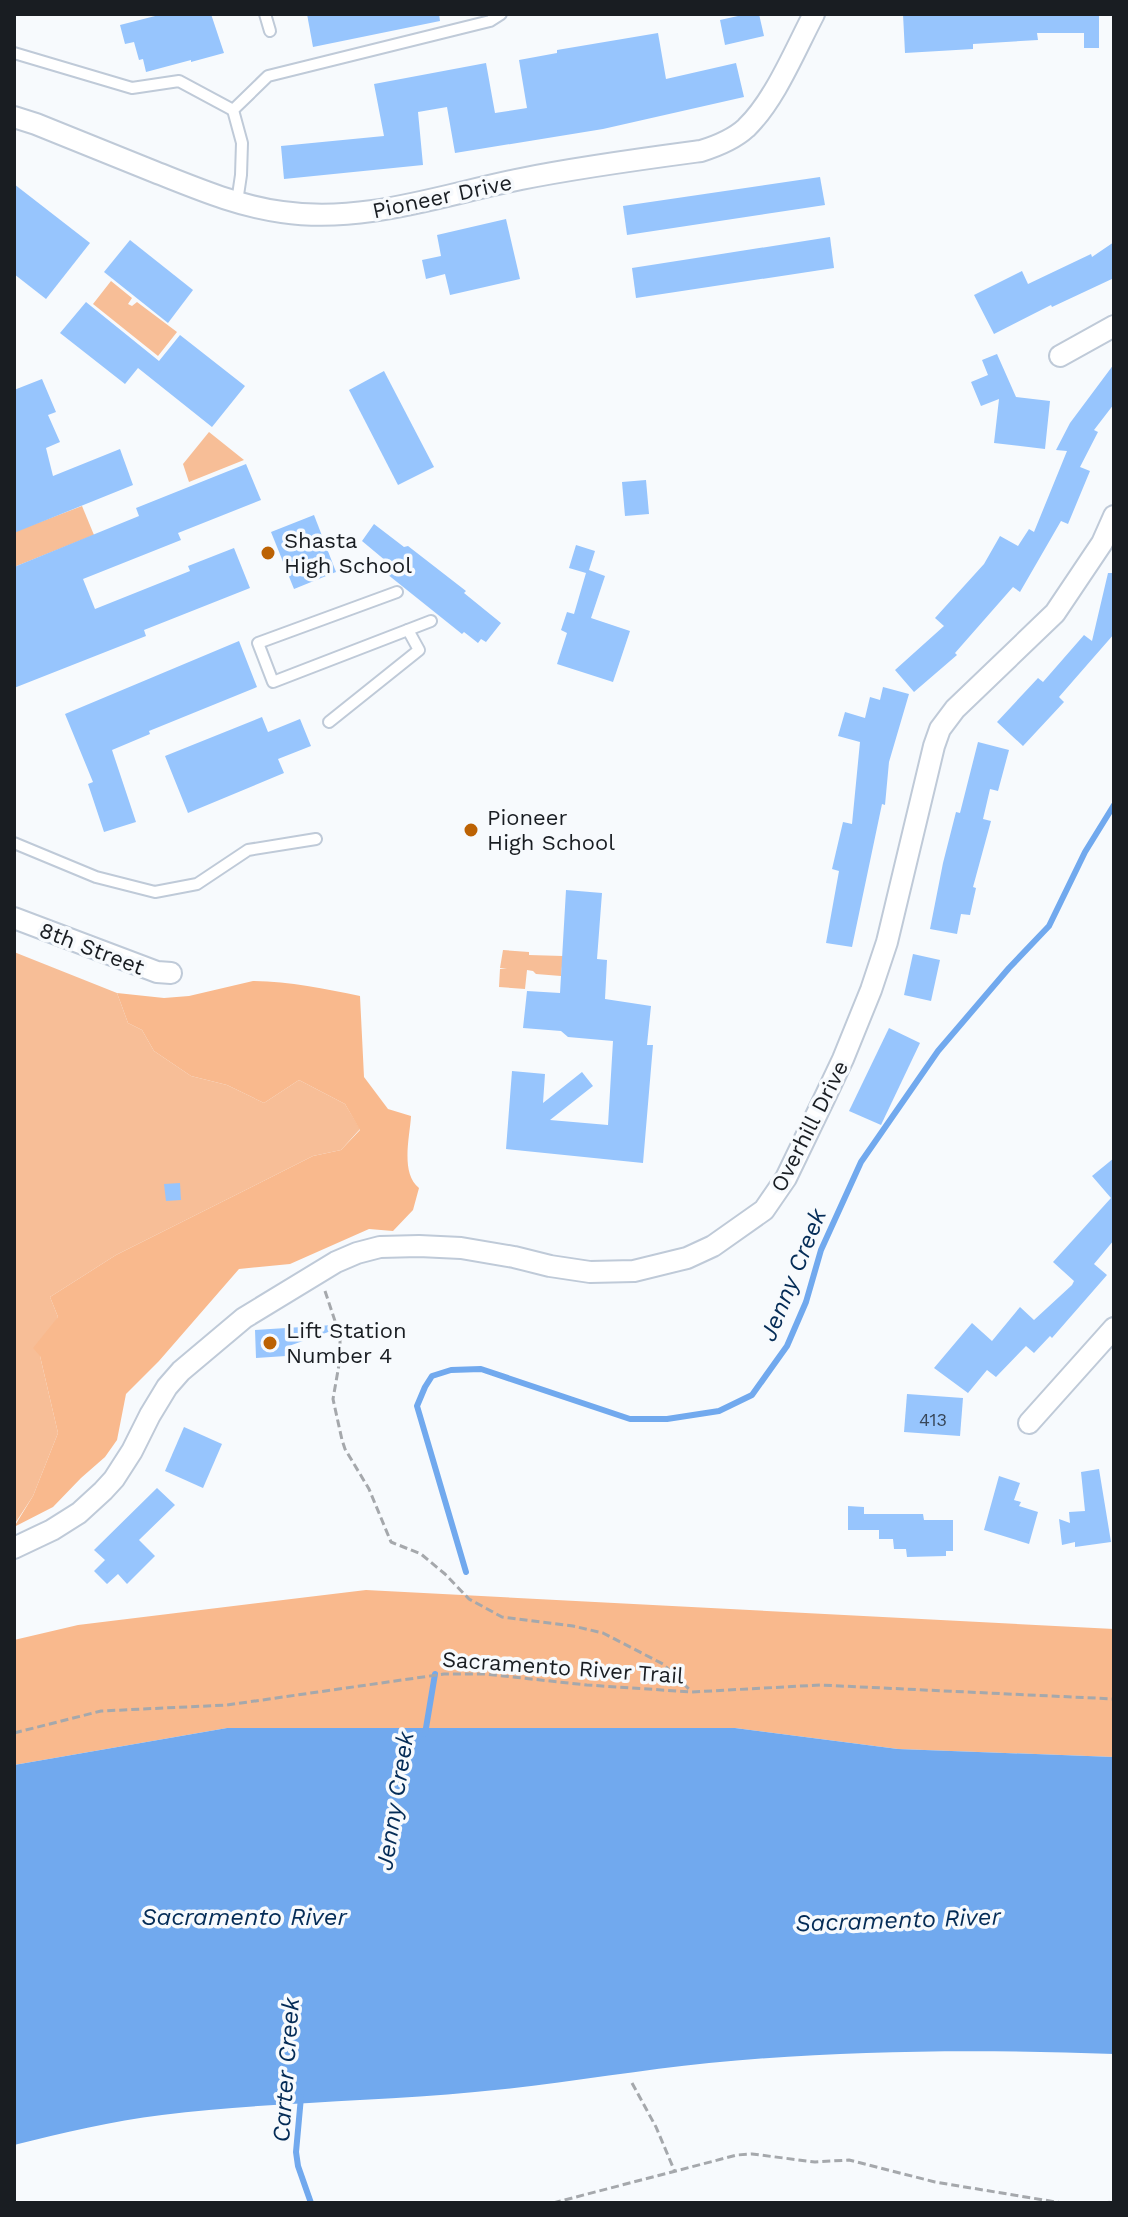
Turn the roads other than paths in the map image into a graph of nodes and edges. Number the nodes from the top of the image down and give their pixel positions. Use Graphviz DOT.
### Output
graph roads {
  1 [pos="265,14"];
  2 [pos="501,14"];
  3 [pos="814,14"];
  4 [pos="270,31"];
  5 [pos="14,53"];
  6 [pos="233,110"];
  7 [pos="14,117"];
  8 [pos="237,202"];
  9 [pos="1114,326"];
  10 [pos="1060,356"];
  11 [pos="1114,516"];
  12 [pos="1108,545"];
  13 [pos="397,592"];
  14 [pos="431,621"];
  15 [pos="408,630"];
  16 [pos="329,722"];
  17 [pos="316,839"];
  18 [pos="14,843"];
  19 [pos="14,918"];
  20 [pos="171,973"];
  21 [pos="1114,1328"];
  22 [pos="1029,1423"];
  23 [pos="14,1548"];
  1 -- 4 [label="lane"];
  2 -- 6 [label="lane"];
  3 -- 8 [label="street, Pioneer Drive"];
  5 -- 6 [label="lane"];
  6 -- 8 [label="lane"];
  7 -- 8 [label="street, Pioneer Drive"];
  9 -- 10 [label="street"];
  11 -- 12 [label="street, Overhill Drive"];
  12 -- 23 [label="street, Overhill Drive"];
  13 -- 15 [label="lane"];
  14 -- 15 [label="lane"];
  15 -- 16 [label="lane"];
  17 -- 18 [label="lane"];
  19 -- 20 [label="street, 8th Street"];
  21 -- 22 [label="street"];
}
